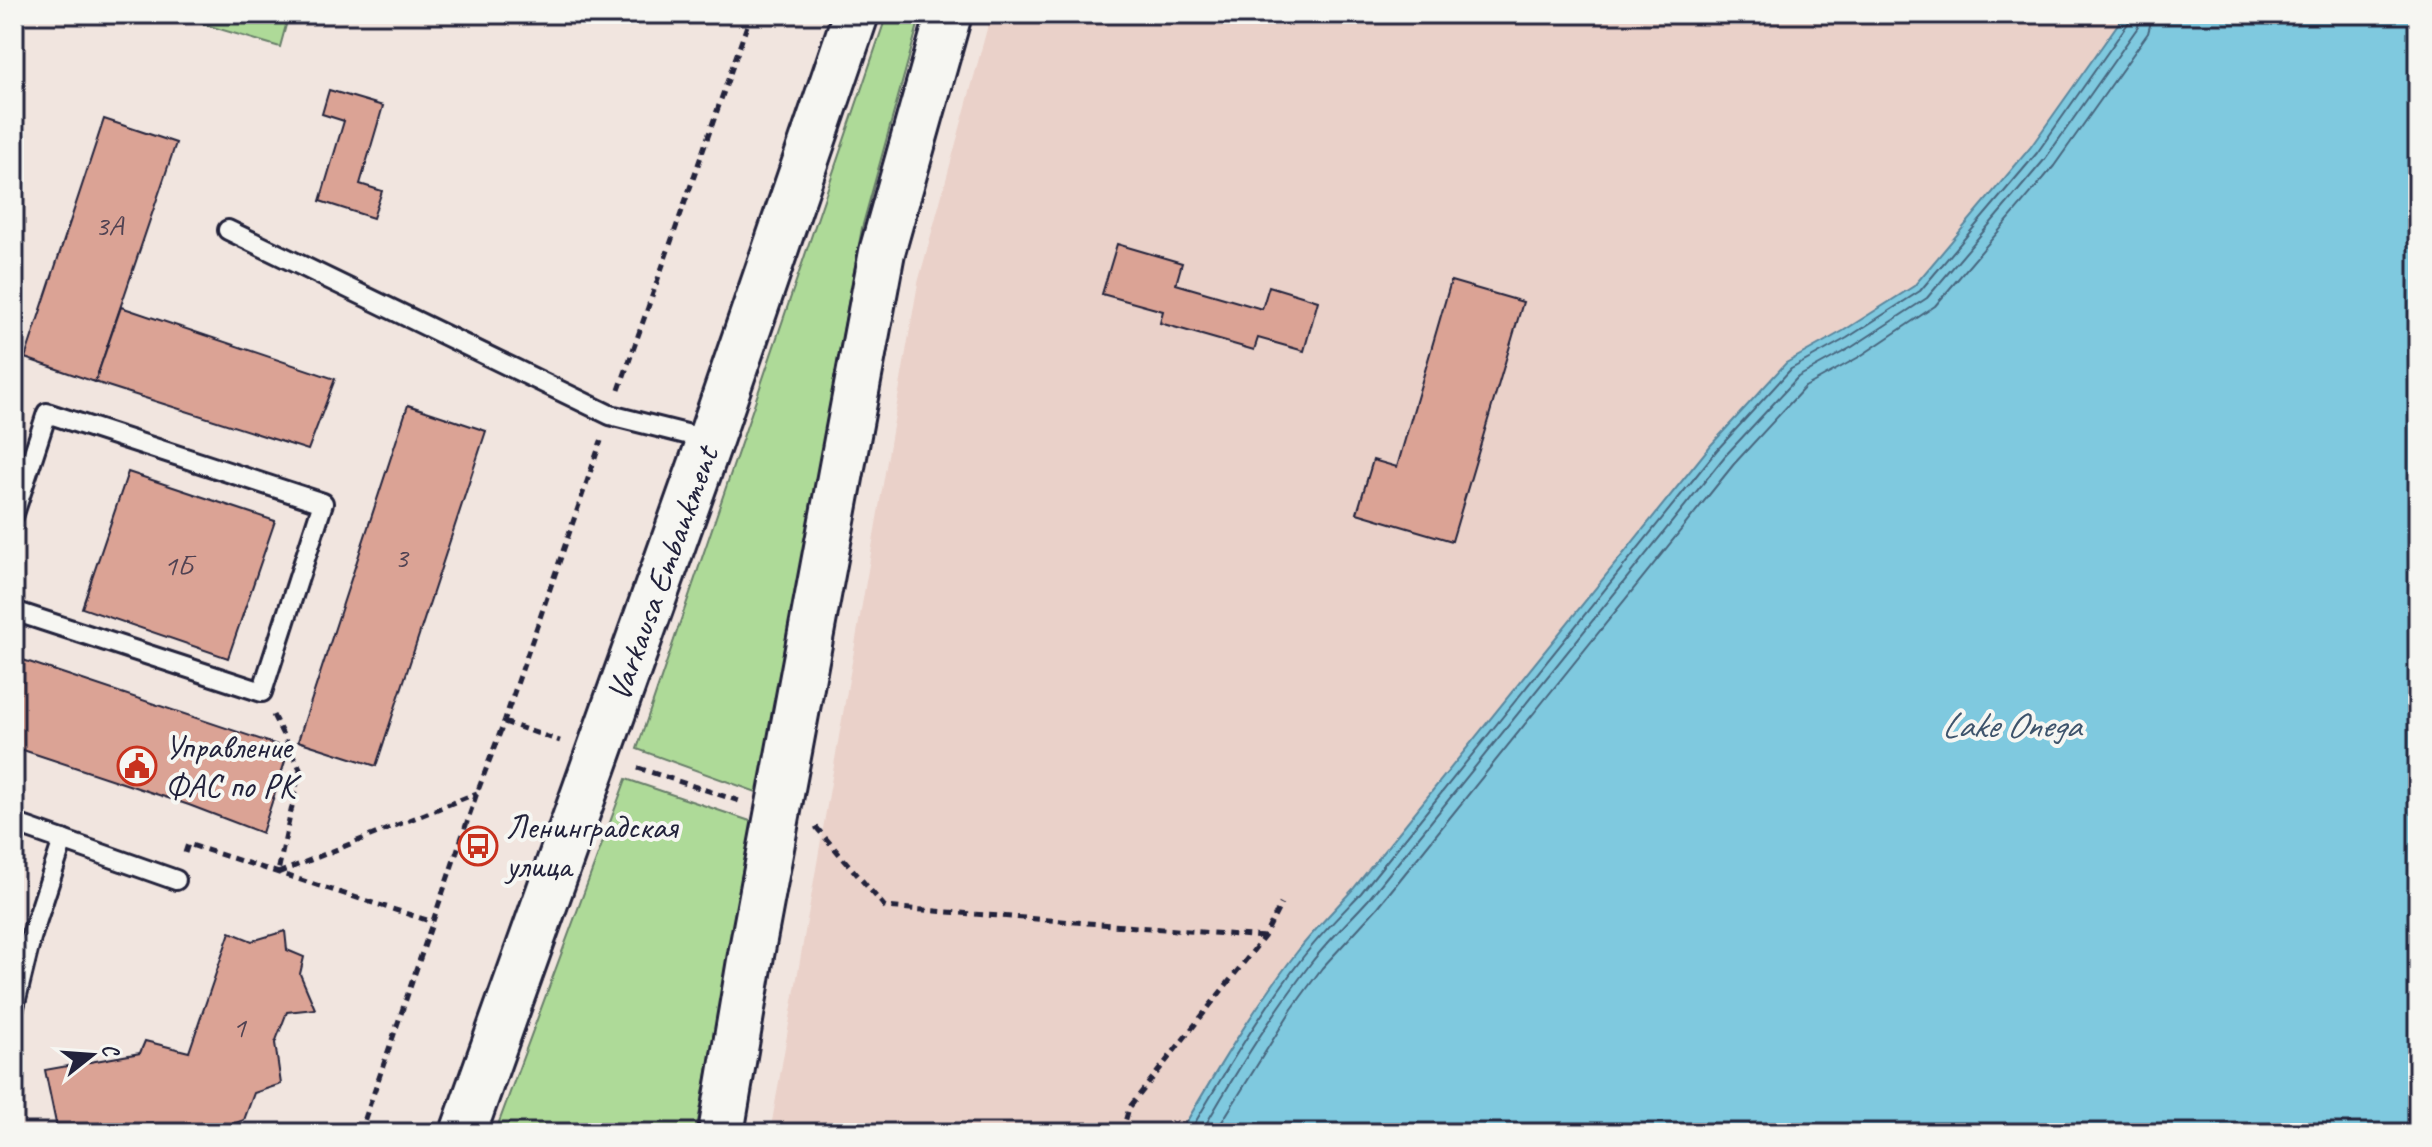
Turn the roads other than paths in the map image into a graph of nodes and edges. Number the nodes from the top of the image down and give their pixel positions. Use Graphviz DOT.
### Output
graph roads {
  1 [pos="856,14"];
  2 [pos="949,14"];
  3 [pos="228,230"];
  4 [pos="710,440"];
  5 [pos="14,514"];
  6 [pos="14,611"];
  7 [pos="14,823"];
  8 [pos="63,840"];
  9 [pos="176,880"];
  10 [pos="22,935"];
  11 [pos="14,1007"];
  12 [pos="463,1133"];
  13 [pos="721,1133"];
  1 -- 4 [label="main road, Varkausa Embankment"];
  2 -- 13 [label="main road"];
  3 -- 4 [label="lane"];
  4 -- 12 [label="main road, Varkausa Embankment"];
  5 -- 6 [label="lane"];
  7 -- 8 [label="lane"];
  8 -- 9 [label="lane"];
  8 -- 10 [label="lane"];
  10 -- 11 [label="lane"];
}
